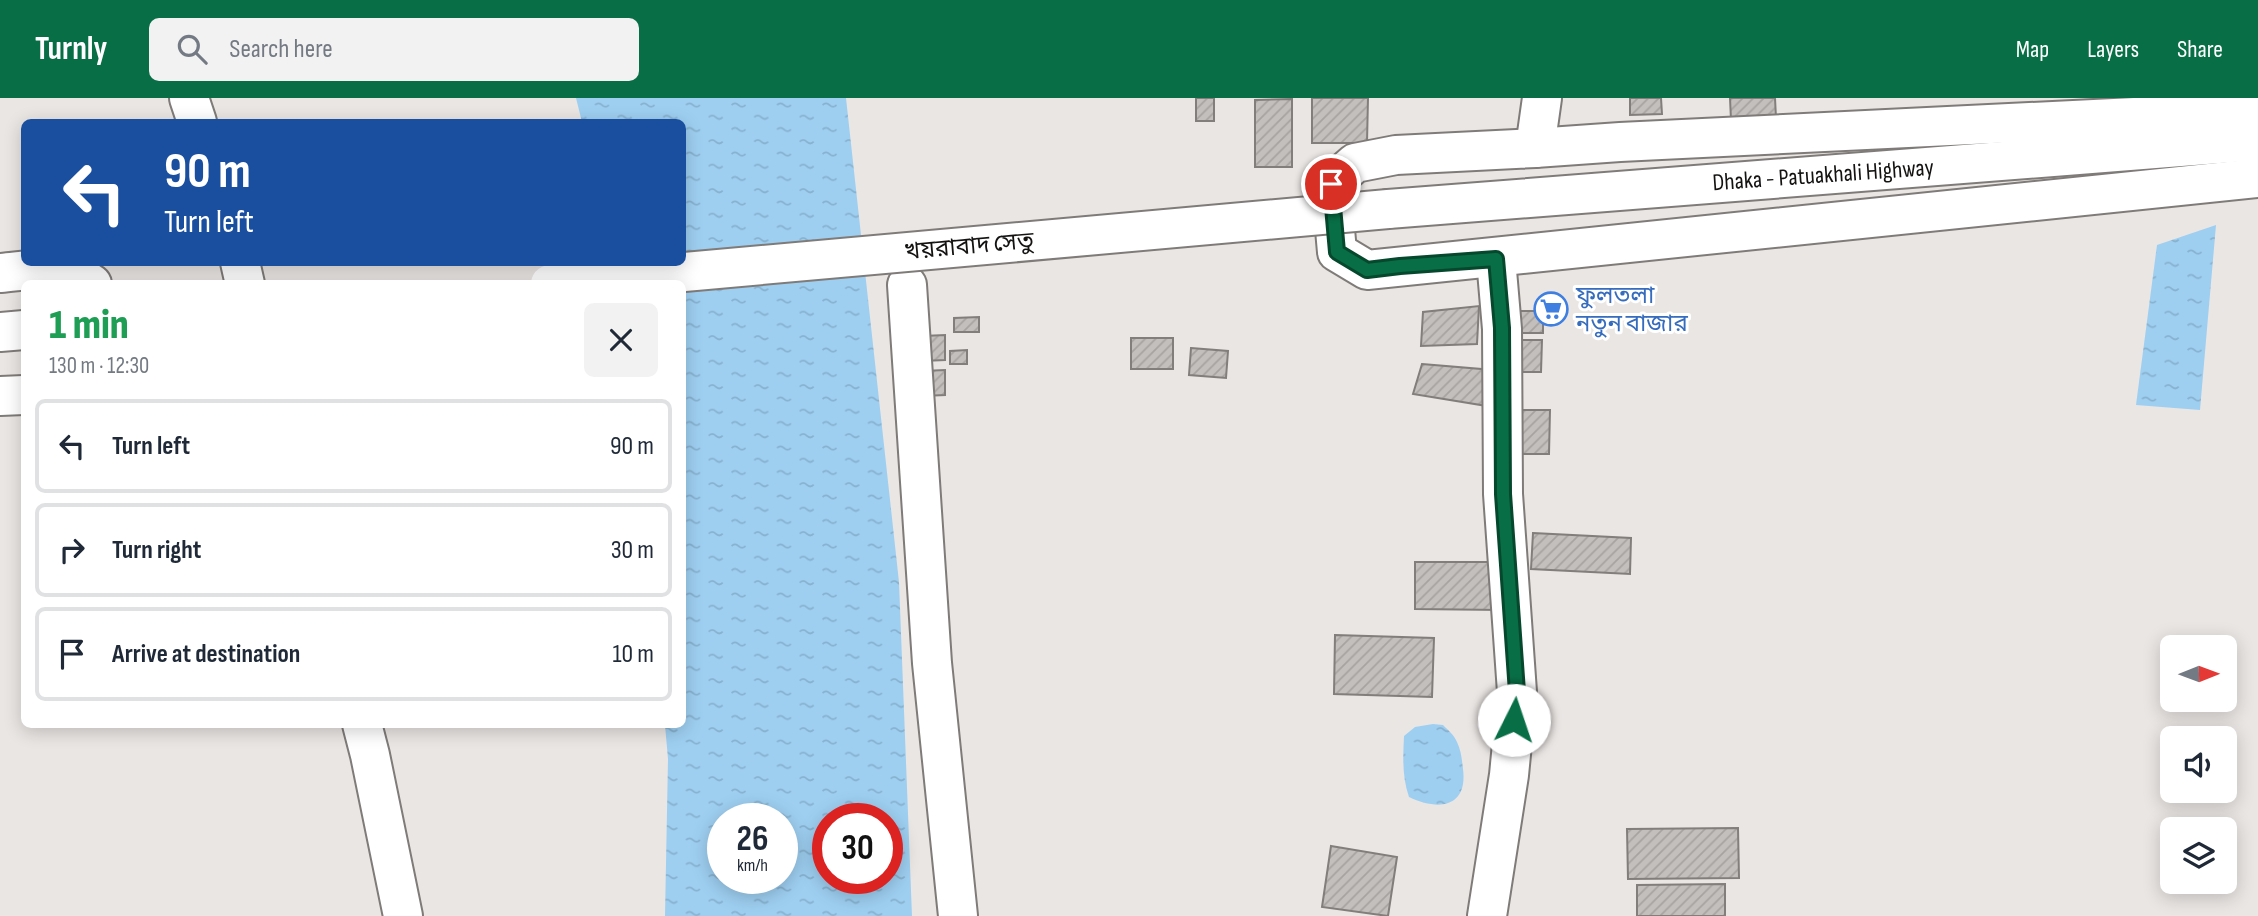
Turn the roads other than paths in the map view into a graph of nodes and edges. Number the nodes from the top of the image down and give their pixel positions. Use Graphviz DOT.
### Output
graph roads {
  1 [pos="189,98"];
  2 [pos="1542,98"];
  3 [pos="2258,111"];
  4 [pos="196,119"];
  5 [pos="2258,141"];
  6 [pos="1535,148"];
  7 [pos="2258,178"];
  8 [pos="1388,209"];
  9 [pos="1496,259"];
  10 [pos="0,273"];
  11 [pos="87,280"];
  12 [pos="595,280"];
  13 [pos="907,285"];
  14 [pos="21,330"];
  15 [pos="0,332"];
  16 [pos="21,395"];
  17 [pos="0,396"];
  18 [pos="363,728"];
  19 [pos="403,916"];
  20 [pos="958,916"];
  21 [pos="1487,916"];
  1 -- 4 [label="main road"];
  2 -- 6 [label="main road"];
  3 -- 6 [label="main road"];
  5 -- 8 [label="main road, Dhaka - Patuakhali Highway"];
  6 -- 9 [label="main road"];
  7 -- 9 [label="main road"];
  8 -- 12 [label="main road, খয়রাবাদ সেতু, bridge"];
  9 -- 21 [label="main road"];
  10 -- 11 [label="main road"];
  13 -- 20 [label="main road"];
  14 -- 15 [label="main road"];
  16 -- 17 [label="main road"];
  18 -- 19 [label="main road"];
}
